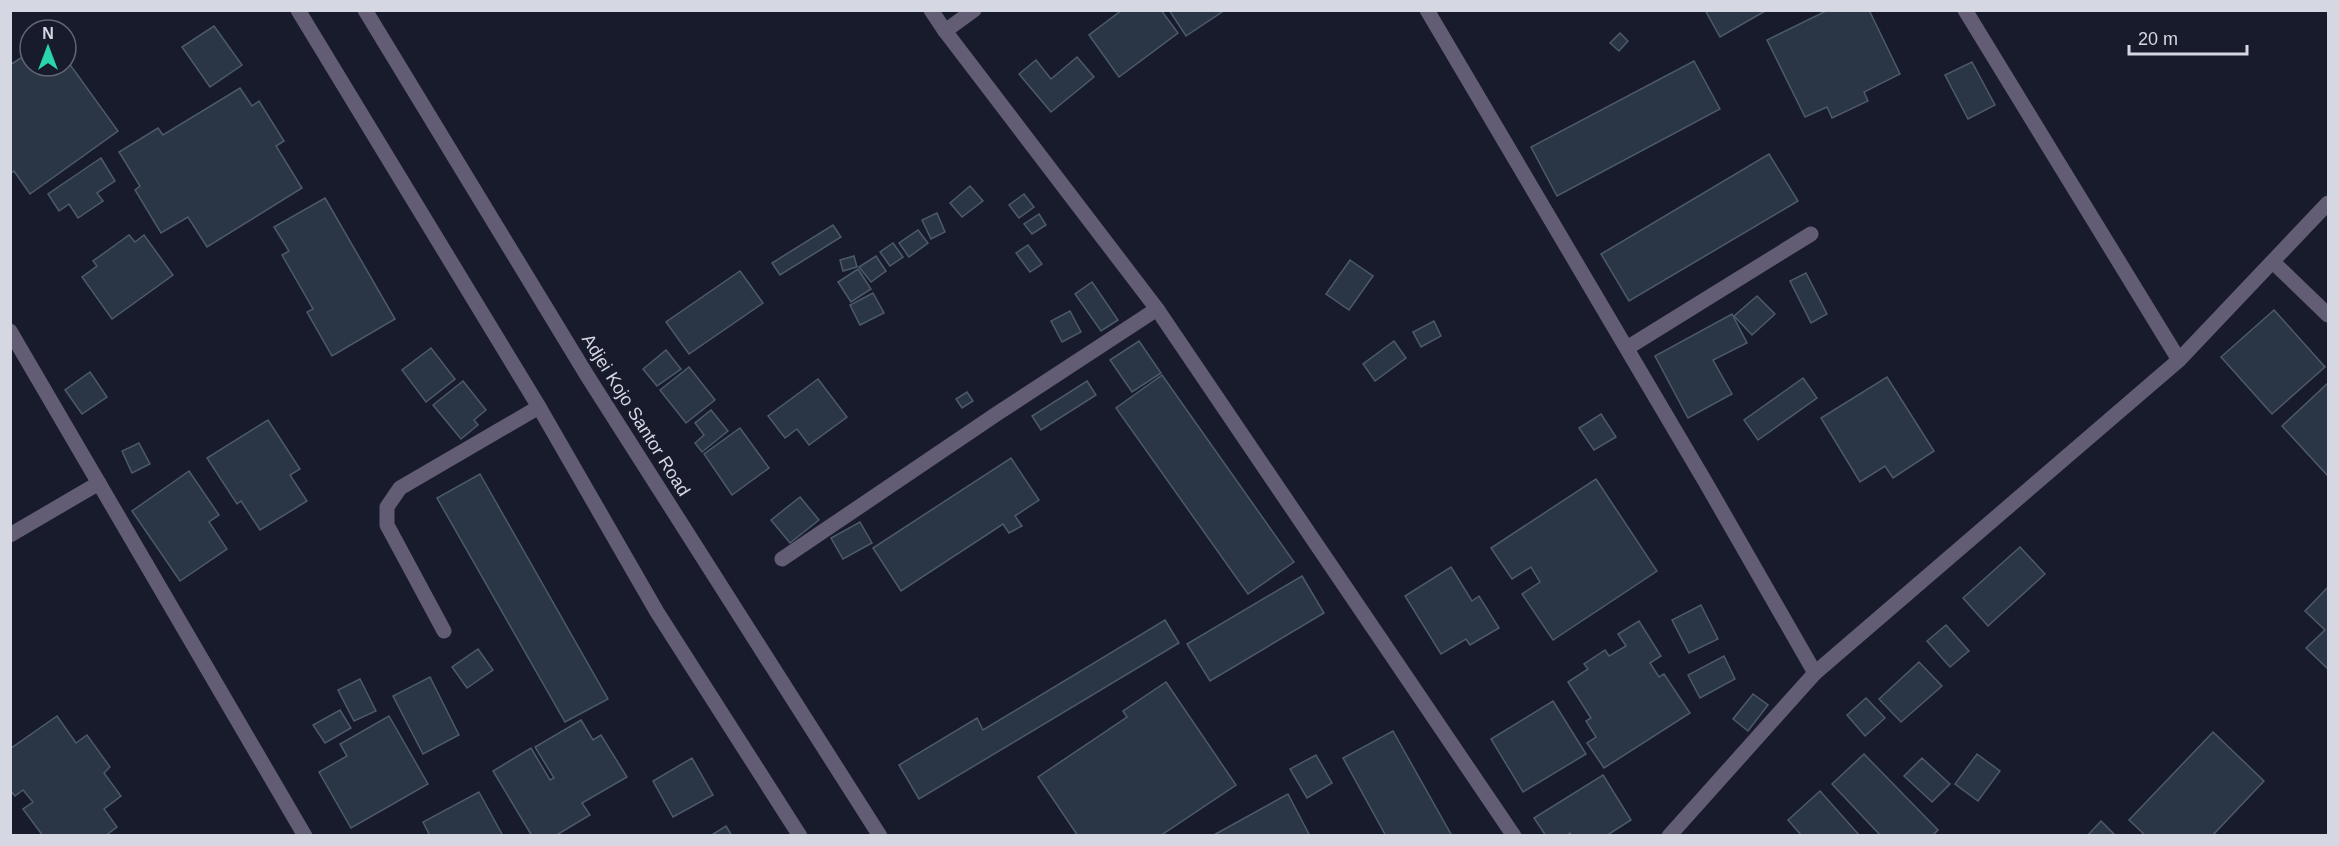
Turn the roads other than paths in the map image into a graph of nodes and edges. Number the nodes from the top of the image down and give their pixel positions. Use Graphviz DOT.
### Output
graph roads {
  1 [pos="298,10"];
  2 [pos="365,10"];
  3 [pos="931,10"];
  4 [pos="974,10"];
  5 [pos="1427,10"];
  6 [pos="1965,10"];
  7 [pos="945,31"];
  8 [pos="2328,203"];
  9 [pos="1811,234"];
  10 [pos="2273,262"];
  11 [pos="1157,309"];
  12 [pos="2328,315"];
  13 [pos="10,331"];
  14 [pos="1627,348"];
  15 [pos="2179,360"];
  16 [pos="539,407"];
  17 [pos="99,483"];
  18 [pos="10,535"];
  19 [pos="782,559"];
  20 [pos="444,631"];
  21 [pos="1815,673"];
  22 [pos="304,836"];
  23 [pos="800,836"];
  24 [pos="880,836"];
  25 [pos="1514,836"];
  26 [pos="1669,836"];
  1 -- 16 [label="street"];
  2 -- 24 [label="street, Adjei Kojo Santor Road"];
  3 -- 7 [label="street"];
  4 -- 7 [label="street"];
  5 -- 14 [label="street"];
  6 -- 15 [label="street"];
  7 -- 11 [label="street"];
  8 -- 10 [label="street"];
  9 -- 14 [label="street"];
  10 -- 12 [label="street"];
  10 -- 15 [label="street"];
  11 -- 19 [label="street"];
  11 -- 25 [label="street"];
  13 -- 17 [label="street"];
  14 -- 21 [label="street"];
  15 -- 21 [label="street"];
  16 -- 20 [label="street"];
  16 -- 23 [label="street"];
  17 -- 18 [label="street"];
  17 -- 22 [label="street"];
  21 -- 26 [label="street"];
}
